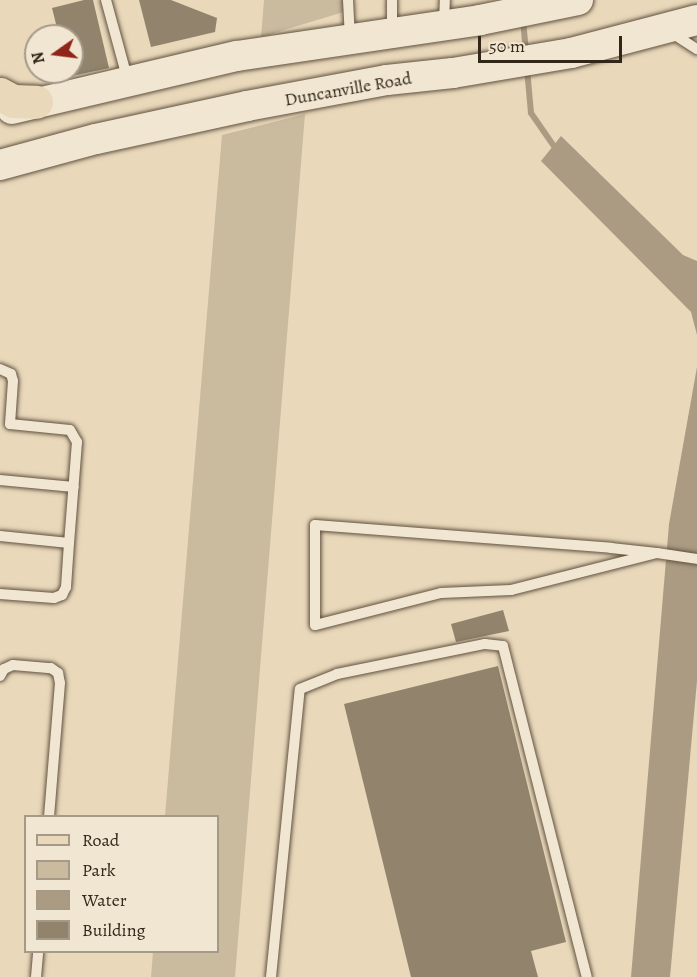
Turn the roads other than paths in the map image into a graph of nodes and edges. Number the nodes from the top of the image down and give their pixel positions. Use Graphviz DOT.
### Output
graph roads {
  1 [pos="106,0"];
  2 [pos="348,0"];
  3 [pos="392,0"];
  4 [pos="578,0"];
  5 [pos="445,13"];
  6 [pos="697,20"];
  7 [pos="664,28"];
  8 [pos="392,33"];
  9 [pos="350,39"];
  10 [pos="697,49"];
  11 [pos="459,72"];
  12 [pos="128,81"];
  13 [pos="0,94"];
  14 [pos="36,102"];
  15 [pos="0,113"];
  16 [pos="0,165"];
  17 [pos="0,369"];
  18 [pos="5,424"];
  19 [pos="0,480"];
  20 [pos="74,487"];
  21 [pos="0,537"];
  22 [pos="69,543"];
  23 [pos="657,554"];
  24 [pos="697,559"];
  25 [pos="0,594"];
  26 [pos="0,676"];
  27 [pos="49,815"];
  28 [pos="38,953"];
  29 [pos="36,977"];
  30 [pos="271,977"];
  31 [pos="587,977"];
  1 -- 12 [label="lane"];
  2 -- 9 [label="lane"];
  3 -- 8 [label="lane"];
  4 -- 5 [label="main road"];
  5 -- 8 [label="main road"];
  5 -- 11 [label="main road"];
  6 -- 7 [label="main road, Duncanville Road"];
  7 -- 10 [label="lane"];
  7 -- 11 [label="main road, Duncanville Road"];
  8 -- 9 [label="main road"];
  9 -- 12 [label="main road"];
  11 -- 16 [label="main road, Duncanville Road"];
  12 -- 14 [label="main road"];
  13 -- 14 [label="main road"];
  14 -- 15 [label="main road"];
  17 -- 18 [label="lane"];
  18 -- 20 [label="lane"];
  19 -- 20 [label="lane"];
  20 -- 22 [label="lane"];
  21 -- 22 [label="lane"];
  22 -- 25 [label="lane"];
  23 -- 23 [label="lane"];
  23 -- 24 [label="lane"];
  26 -- 27 [label="lane"];
  28 -- 29 [label="lane"];
  30 -- 31 [label="lane"];
}
